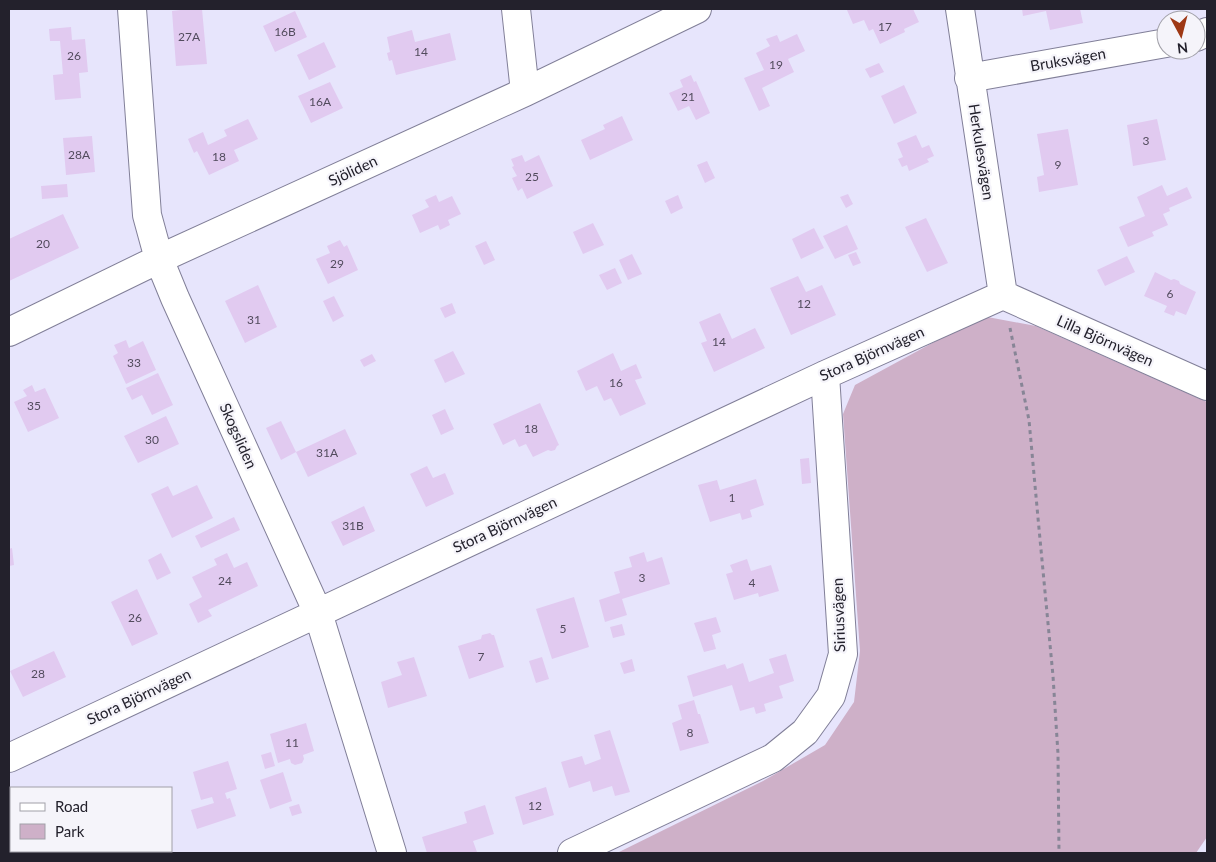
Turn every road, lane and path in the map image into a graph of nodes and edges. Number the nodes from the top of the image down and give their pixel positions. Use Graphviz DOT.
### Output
graph roads {
  1 [pos="132,9"];
  2 [pos="516,9"];
  3 [pos="697,9"];
  4 [pos="960,9"];
  5 [pos="1156,45"];
  6 [pos="969,78"];
  7 [pos="525,92"];
  8 [pos="160,260"];
  9 [pos="1003,295"];
  10 [pos="9,332"];
  11 [pos="825,375"];
  12 [pos="1207,386"];
  13 [pos="318,613"];
  14 [pos="9,758"];
  15 [pos="392,853"];
  16 [pos="572,853"];
  17 [pos="1059,853"];
  1 -- 8 [label="street, Skogsliden"];
  2 -- 7 [label="street"];
  3 -- 7 [label="street, Sjöliden"];
  4 -- 6 [label="street, Herkulesvägen"];
  5 -- 6 [label="street, Bruksvägen"];
  6 -- 9 [label="street, Herkulesvägen"];
  7 -- 8 [label="street, Sjöliden"];
  8 -- 10 [label="street, Sjöliden"];
  8 -- 13 [label="street, Skogsliden"];
  9 -- 11 [label="street, Stora Björnvägen"];
  9 -- 12 [label="street, Lilla Björnvägen"];
  9 -- 17 [label="path"];
  11 -- 13 [label="street, Stora Björnvägen"];
  11 -- 16 [label="street, Siriusvägen"];
  13 -- 14 [label="street, Stora Björnvägen"];
  13 -- 15 [label="street, Skogsliden"];
}
